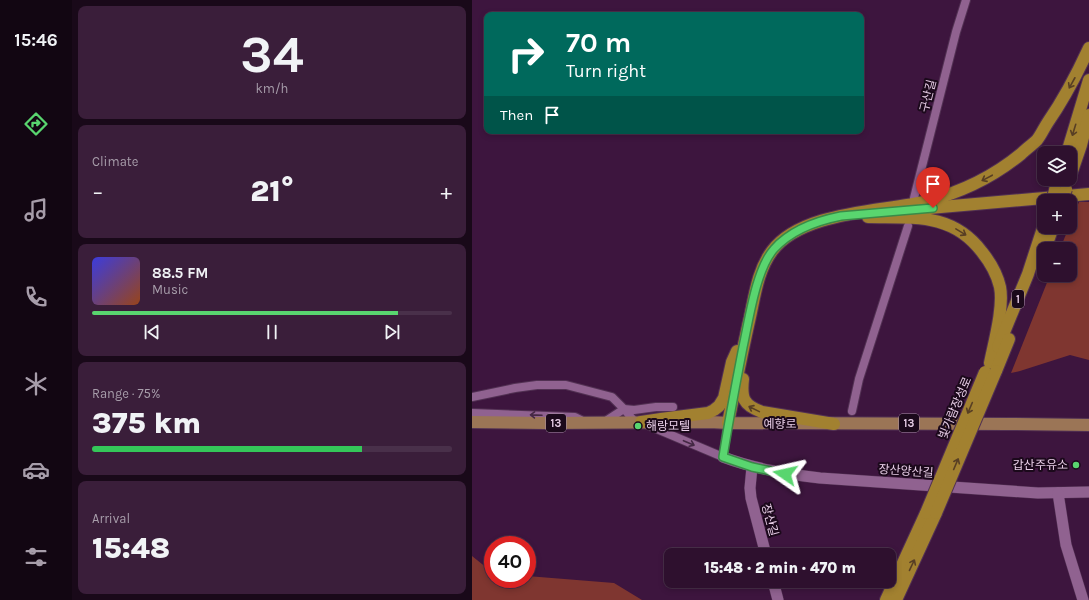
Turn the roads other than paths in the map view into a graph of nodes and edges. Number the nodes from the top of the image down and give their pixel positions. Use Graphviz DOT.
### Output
graph roads {
  1 [pos="966,0"];
  2 [pos="1089,48"];
  3 [pos="1089,80"];
  4 [pos="1089,115"];
  5 [pos="1089,123"];
  6 [pos="1081,145"];
  7 [pos="1069,146"];
  8 [pos="1077,154"];
  9 [pos="1089,194"];
  10 [pos="914,198"];
  11 [pos="841,216"];
  12 [pos="908,226"];
  13 [pos="1041,234"];
  14 [pos="1037,270"];
  15 [pos="748,326"];
  16 [pos="990,368"];
  17 [pos="472,397"];
  18 [pos="673,407"];
  19 [pos="624,409"];
  20 [pos="852,411"];
  21 [pos="472,413"];
  22 [pos="472,422"];
  23 [pos="638,422"];
  24 [pos="587,423"];
  25 [pos="603,423"];
  26 [pos="728,423"];
  27 [pos="834,424"];
  28 [pos="1089,425"];
  29 [pos="723,457"];
  30 [pos="752,467"];
  31 [pos="1089,492"];
  32 [pos="1058,493"];
  33 [pos="931,513"];
  34 [pos="764,548"];
  35 [pos="775,588"];
  36 [pos="778,600"];
  37 [pos="886,600"];
  38 [pos="896,600"];
  39 [pos="1083,600"];
  1 -- 10 [label="street, 구산길"];
  2 -- 11 [label="highway, one-way"];
  3 -- 7 [label="highway, one-way"];
  4 -- 6 [label="highway"];
  5 -- 6 [label="highway"];
  6 -- 8 [label="highway"];
  9 -- 11 [label="highway"];
  11 -- 15 [label="highway"];
  11 -- 16 [label="highway, one-way"];
  12 -- 20 [label="street"];
  13 -- 16 [label="highway, 빛가람장성로 / 1"];
  14 -- 16 [label="highway, 빛가람장성로 / 1"];
  15 -- 23 [label="highway"];
  15 -- 26 [label="highway"];
  27 -- 15 [label="highway, one-way"];
  16 -- 33 [label="highway, 빛가람장성로 / 1, bridge"];
  17 -- 19 [label="street"];
  18 -- 19 [label="street"];
  19 -- 23 [label="street"];
  19 -- 25 [label="street"];
  24 -- 21 [label="street, one-way"];
  22 -- 24 [label="main road, 예향로 / 13"];
  23 -- 25 [label="main road, 예향로 / 13"];
  23 -- 26 [label="main road, 예향로 / 13"];
  23 -- 29 [label="street, one-way"];
  24 -- 25 [label="main road, 예향로 / 13"];
  26 -- 27 [label="main road, 예향로 / 13"];
  26 -- 29 [label="street"];
  27 -- 28 [label="main road, 예향로 / 13"];
  29 -- 30 [label="street, 장산양산길"];
  30 -- 32 [label="street, 장산양산길"];
  30 -- 34 [label="street, 장산길"];
  31 -- 32 [label="street, 장산양산길"];
  32 -- 39 [label="street"];
  33 -- 37 [label="highway, 빛가람장성로 / 1"];
  38 -- 33 [label="highway, 빛가람장성로 / 1, one-way"];
  35 -- 36 [label="street"];
}
